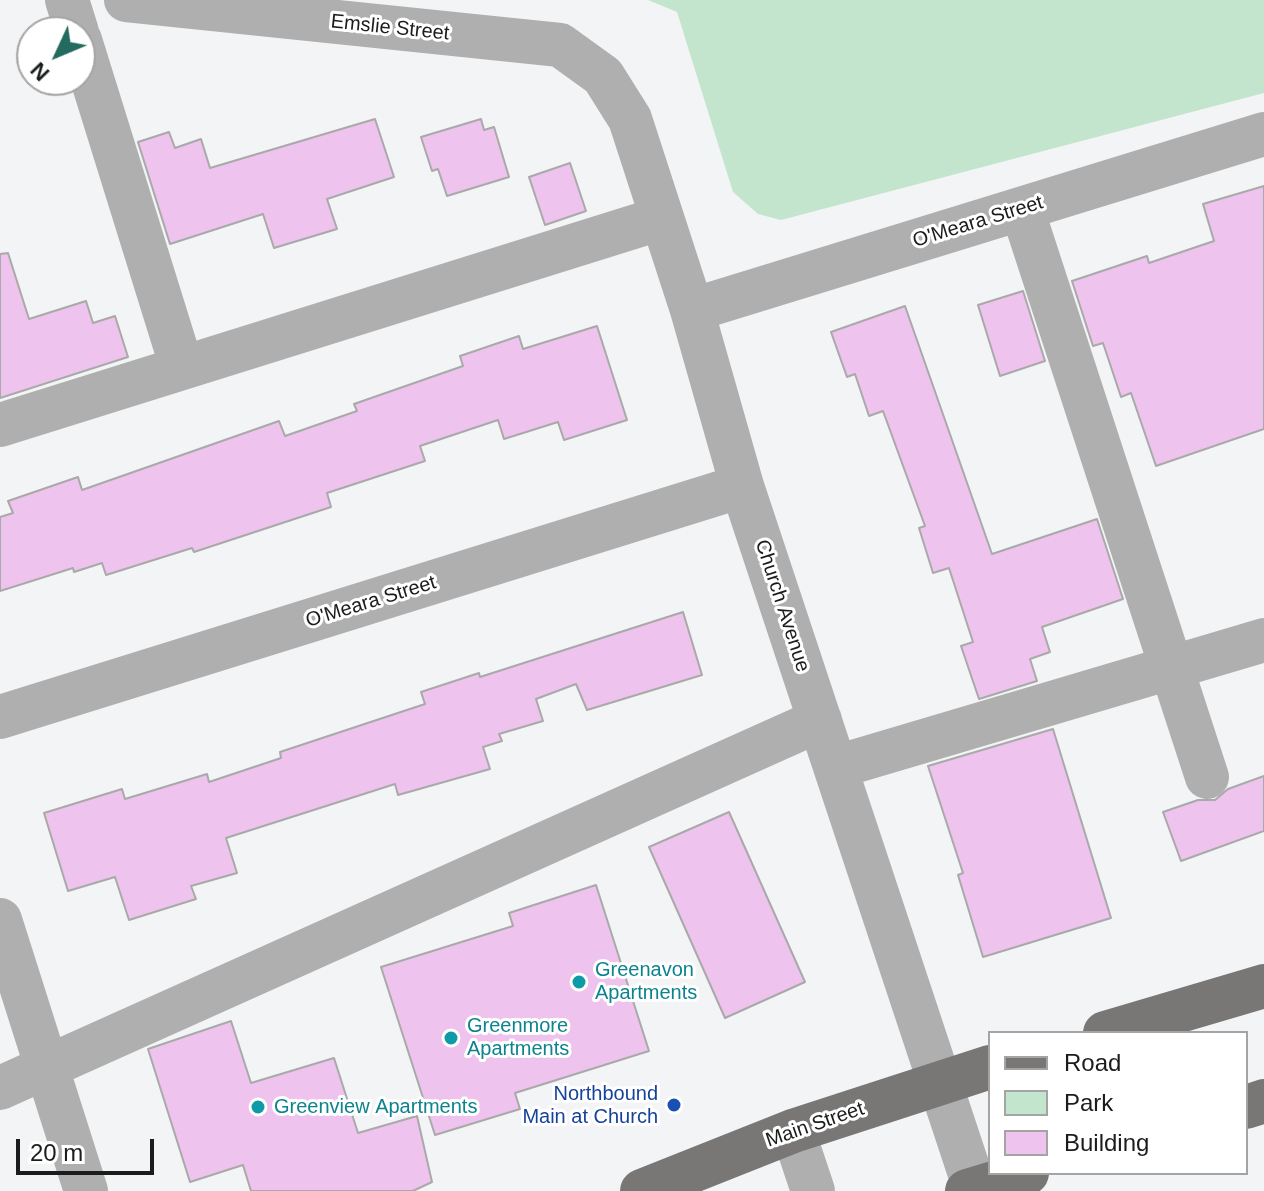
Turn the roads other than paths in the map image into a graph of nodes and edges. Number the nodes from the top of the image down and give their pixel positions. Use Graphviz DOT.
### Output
graph roads {
  1 [pos="126,0"];
  2 [pos="560,45"];
  3 [pos="96,91"];
  4 [pos="1264,134"];
  5 [pos="1022,209"];
  6 [pos="662,218"];
  7 [pos="692,310"];
  8 [pos="182,368"];
  9 [pos="0,425"];
  10 [pos="742,486"];
  11 [pos="1264,640"];
  12 [pos="1173,667"];
  13 [pos="0,717"];
  14 [pos="820,720"];
  15 [pos="836,767"];
  16 [pos="1207,777"];
  17 [pos="0,920"];
  18 [pos="1264,986"];
  19 [pos="1112,1031"];
  20 [pos="47,1068"];
  21 [pos="988,1068"];
  22 [pos="940,1082"];
  23 [pos="0,1088"];
  24 [pos="793,1131"];
  25 [pos="1020,1175"];
  26 [pos="971,1190"];
  27 [pos="86,1191"];
  28 [pos="642,1191"];
  29 [pos="813,1191"];
  1 -- 2 [label="street, Emslie Street"];
  2 -- 6 [label="street, Church Avenue"];
  3 -- 8 [label="street"];
  4 -- 5 [label="street, O'Meara Street"];
  5 -- 7 [label="street, O'Meara Street"];
  5 -- 12 [label="street"];
  6 -- 7 [label="street, Church Avenue"];
  6 -- 8 [label="street"];
  7 -- 10 [label="street, Church Avenue"];
  8 -- 9 [label="street"];
  10 -- 13 [label="street, O'Meara Street"];
  10 -- 14 [label="street, Church Avenue"];
  11 -- 12 [label="street"];
  12 -- 15 [label="street"];
  12 -- 16 [label="street"];
  14 -- 15 [label="street, Church Avenue"];
  14 -- 20 [label="street"];
  15 -- 22 [label="street, Church Avenue"];
  17 -- 20 [label="street"];
  18 -- 19 [label="main road"];
  20 -- 23 [label="street"];
  20 -- 27 [label="street"];
  21 -- 22 [label="main road, Main Street"];
  22 -- 24 [label="main road, Main Street"];
  22 -- 26 [label="street, Church Avenue"];
  24 -- 28 [label="main road, Main Street"];
  24 -- 29 [label="street"];
  25 -- 26 [label="main road"];
}
